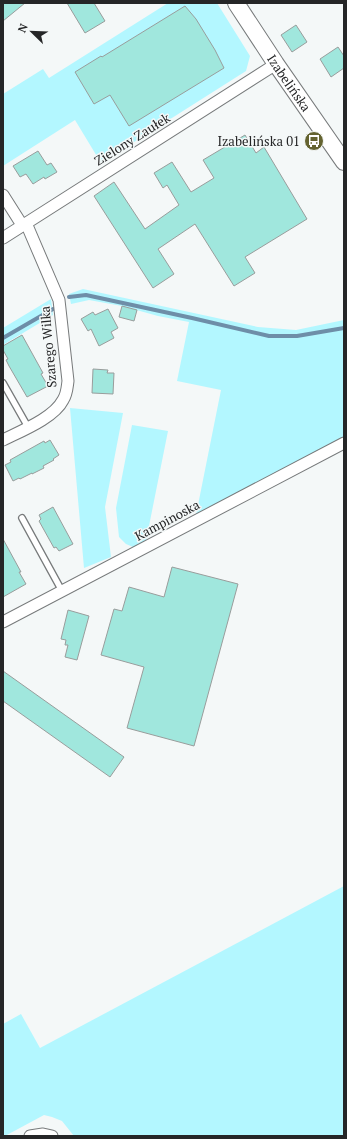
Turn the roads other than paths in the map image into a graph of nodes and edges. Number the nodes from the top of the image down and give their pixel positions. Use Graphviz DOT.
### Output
graph roads {
  1 [pos="236,3"];
  2 [pos="276,64"];
  3 [pos="344,162"];
  4 [pos="3,195"];
  5 [pos="24,224"];
  6 [pos="3,238"];
  7 [pos="3,383"];
  8 [pos="28,427"];
  9 [pos="3,440"];
  10 [pos="344,443"];
  11 [pos="22,518"];
  12 [pos="62,590"];
  13 [pos="3,622"];
  14 [pos="31,1135"];
  15 [pos="52,1136"];
  1 -- 2 [label="street, Izabelińska"];
  2 -- 3 [label="street, Izabelińska"];
  2 -- 5 [label="street, Zielony Zaułek"];
  4 -- 5 [label="street, Szarego Wilka"];
  5 -- 6 [label="street, Zielony Zaułek"];
  5 -- 8 [label="street, Szarego Wilka"];
  7 -- 8 [label="lane"];
  8 -- 9 [label="street, Szarego Wilka"];
  10 -- 12 [label="street, Kampinoska"];
  11 -- 12 [label="lane"];
  12 -- 13 [label="street, Kampinoska"];
  14 -- 15 [label="street"];
}
